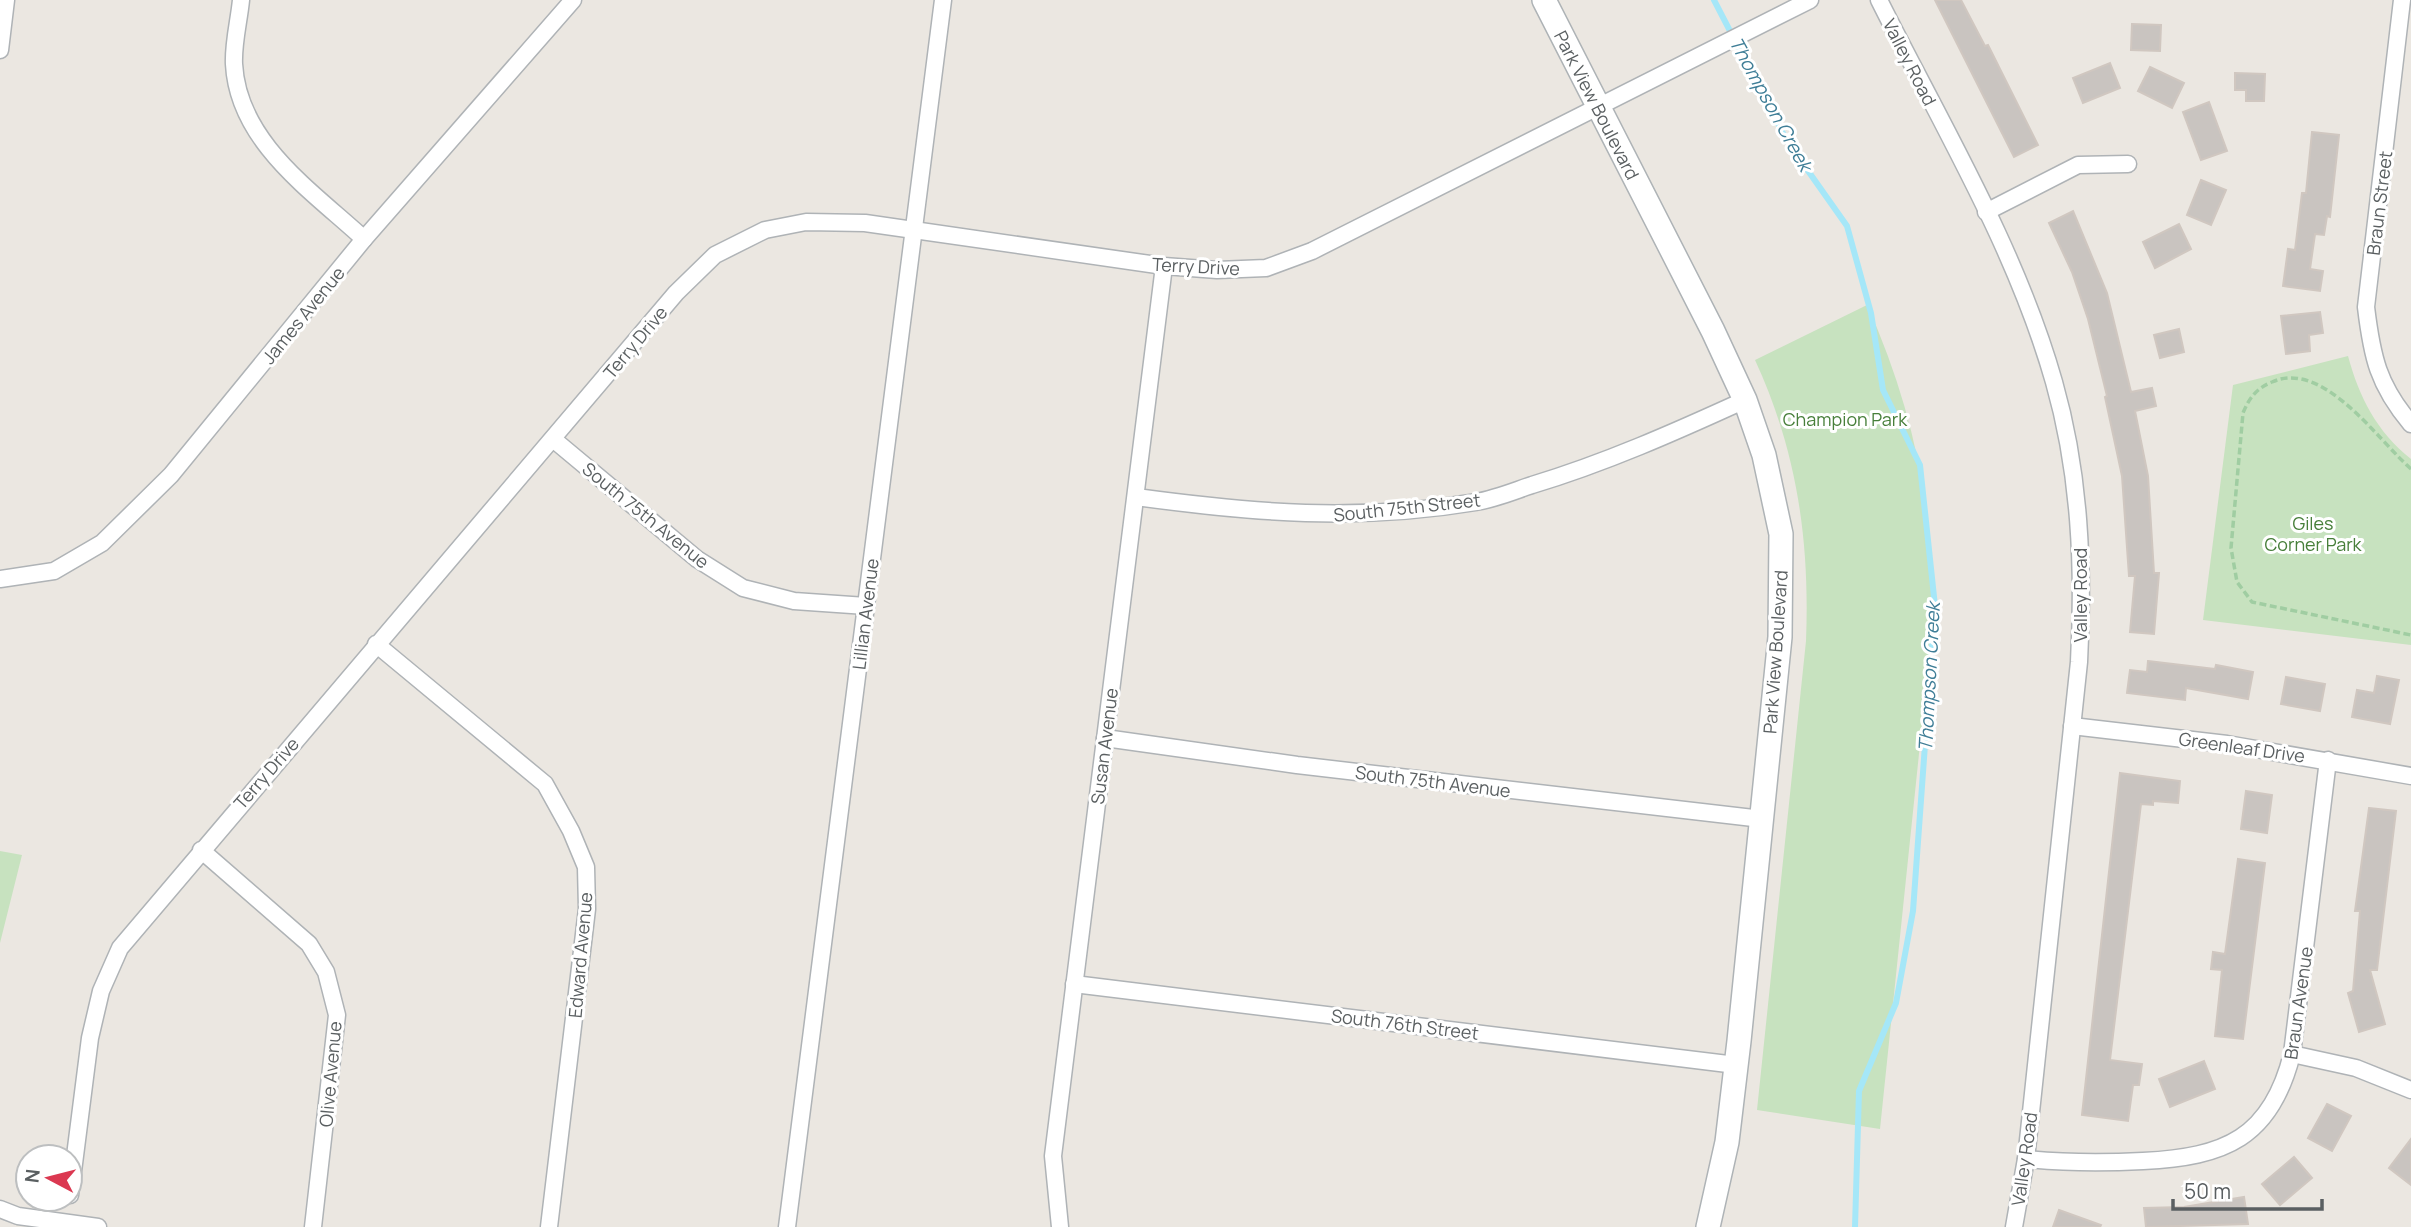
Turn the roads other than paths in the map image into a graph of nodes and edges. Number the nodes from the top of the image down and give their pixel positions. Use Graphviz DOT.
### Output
graph roads {
  1 [pos="6,0"];
  2 [pos="241,0"];
  3 [pos="573,0"];
  4 [pos="943,0"];
  5 [pos="1544,0"];
  6 [pos="1811,0"];
  7 [pos="1879,0"];
  8 [pos="2402,0"];
  9 [pos="0,50"];
  10 [pos="1599,108"];
  11 [pos="2128,163"];
  12 [pos="1986,212"];
  13 [pos="912,230"];
  14 [pos="364,239"];
  15 [pos="1164,265"];
  16 [pos="1745,400"];
  17 [pos="2411,424"];
  18 [pos="553,439"];
  19 [pos="1136,497"];
  20 [pos="0,579"];
  21 [pos="866,606"];
  22 [pos="376,644"];
  23 [pos="2073,726"];
  24 [pos="1105,738"];
  25 [pos="2328,760"];
  26 [pos="2411,776"];
  27 [pos="1762,819"];
  28 [pos="201,850"];
  29 [pos="1074,984"];
  30 [pos="2292,1054"];
  31 [pos="1736,1065"];
  32 [pos="2411,1090"];
  33 [pos="77,1143"];
  34 [pos="2026,1158"];
  35 [pos="0,1209"];
  36 [pos="66,1225"];
  37 [pos="98,1227"];
  38 [pos="313,1227"];
  39 [pos="549,1227"];
  40 [pos="787,1227"];
  41 [pos="1060,1227"];
  42 [pos="1708,1227"];
  43 [pos="2014,1227"];
  1 -- 9 [label="street"];
  2 -- 14 [label="street"];
  3 -- 14 [label="street, James Avenue"];
  4 -- 13 [label="street, Lillian Avenue"];
  5 -- 10 [label="street, Park View Boulevard"];
  6 -- 10 [label="street, Terry Drive"];
  7 -- 12 [label="street, Valley Road"];
  8 -- 17 [label="street, Braun Street"];
  10 -- 15 [label="street, Terry Drive"];
  10 -- 16 [label="street, Park View Boulevard"];
  11 -- 12 [label="street"];
  12 -- 23 [label="street, Valley Road"];
  13 -- 15 [label="street, Terry Drive"];
  13 -- 18 [label="street, Terry Drive"];
  13 -- 21 [label="street, Lillian Avenue"];
  14 -- 20 [label="street, James Avenue"];
  15 -- 19 [label="street, Susan Avenue"];
  16 -- 19 [label="street, South 75th Street"];
  16 -- 27 [label="street, Park View Boulevard"];
  18 -- 21 [label="street, South 75th Avenue"];
  18 -- 22 [label="street, Terry Drive"];
  19 -- 24 [label="street, Susan Avenue"];
  21 -- 40 [label="street, Lillian Avenue"];
  22 -- 28 [label="street, Terry Drive"];
  22 -- 39 [label="street, Edward Avenue"];
  23 -- 25 [label="street, Greenleaf Drive"];
  23 -- 34 [label="street, Valley Road"];
  24 -- 27 [label="street, South 75th Avenue"];
  24 -- 29 [label="street, Susan Avenue"];
  25 -- 26 [label="street, Greenleaf Drive"];
  25 -- 30 [label="street, Braun Avenue"];
  27 -- 31 [label="street, Park View Boulevard"];
  28 -- 33 [label="street, Terry Drive"];
  28 -- 38 [label="street, Olive Avenue"];
  29 -- 31 [label="street, South 76th Street"];
  29 -- 41 [label="street, Susan Avenue"];
  30 -- 32 [label="street"];
  30 -- 34 [label="street, Braun Avenue"];
  31 -- 42 [label="street, Park View Boulevard"];
  34 -- 43 [label="street, Valley Road"];
  35 -- 36 [label="street"];
  36 -- 37 [label="street"];
}
